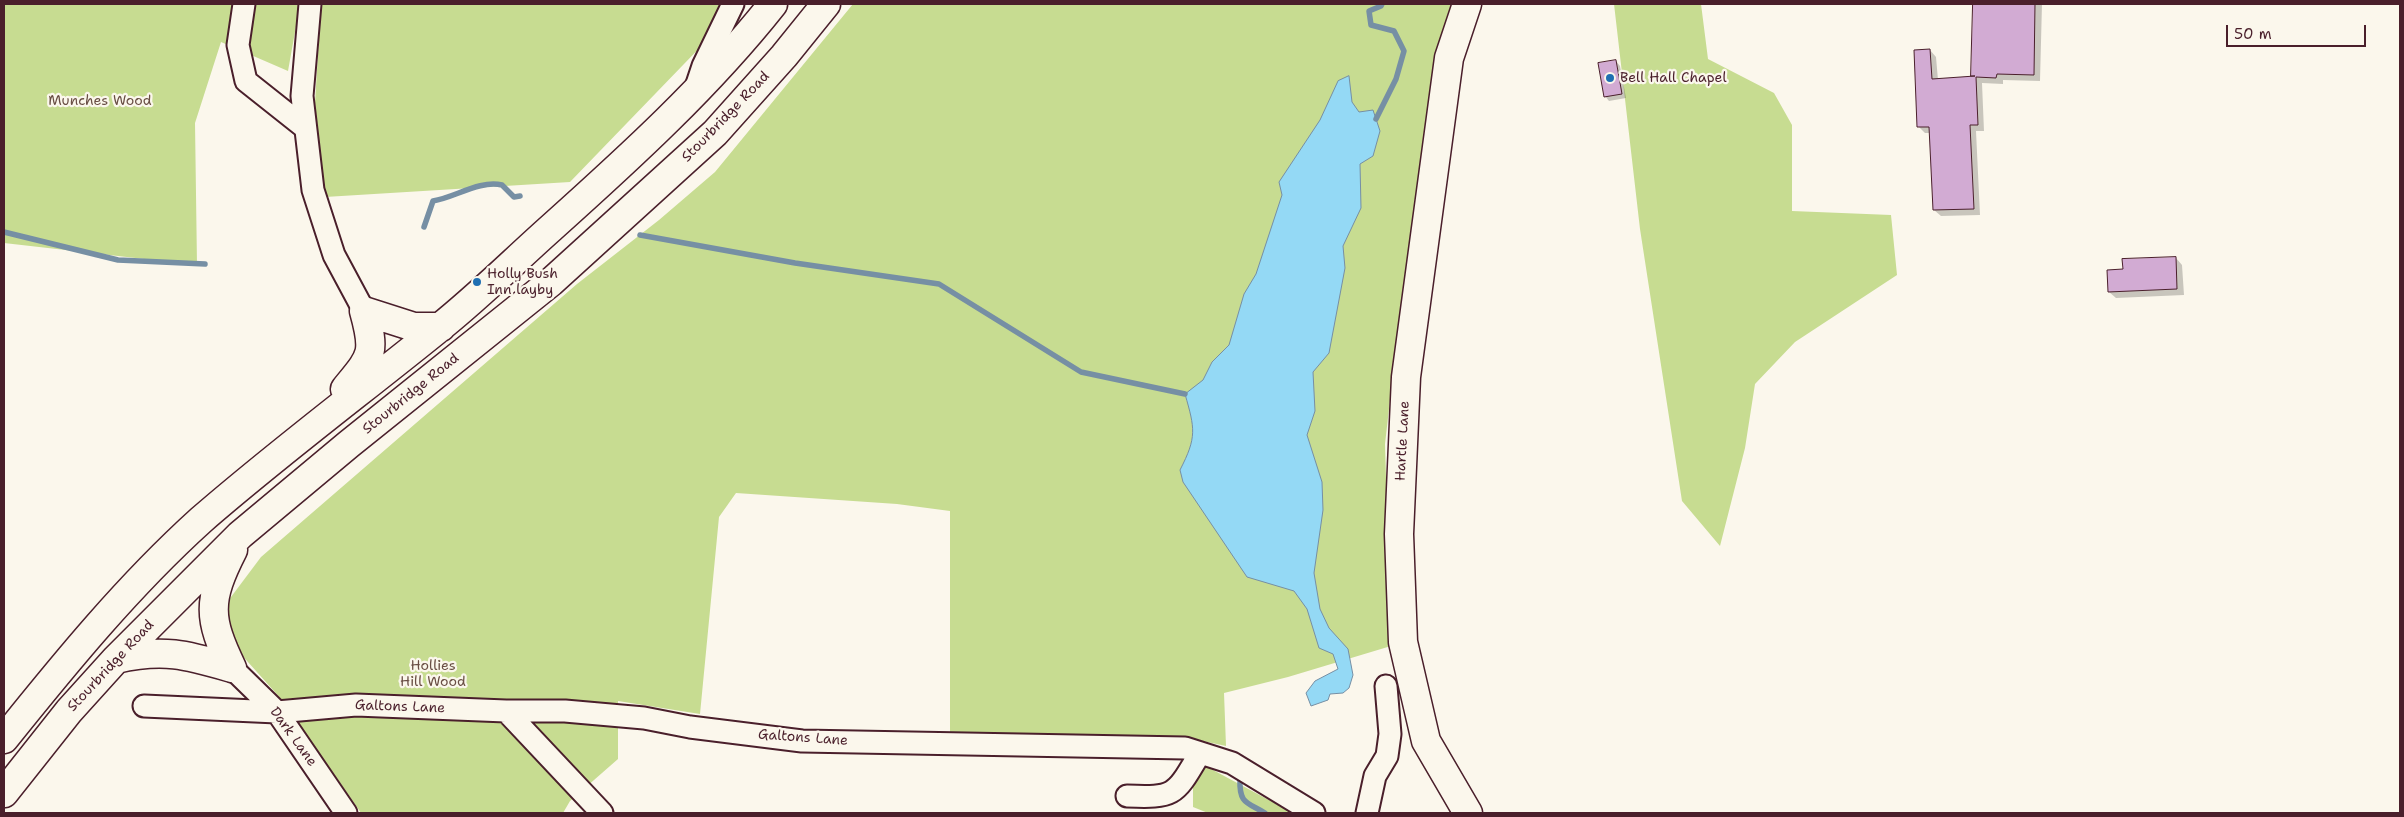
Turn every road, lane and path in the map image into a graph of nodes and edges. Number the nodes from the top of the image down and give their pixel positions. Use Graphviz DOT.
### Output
graph roads {
  1 [pos="244,4"];
  2 [pos="310,4"];
  3 [pos="733,4"];
  4 [pos="773,4"];
  5 [pos="826,4"];
  6 [pos="1467,4"];
  7 [pos="693,94"];
  8 [pos="304,127"];
  9 [pos="364,311"];
  10 [pos="441,327"];
  11 [pos="330,414"];
  12 [pos="240,535"];
  13 [pos="116,659"];
  14 [pos="232,668"];
  15 [pos="1386,686"];
  16 [pos="144,706"];
  17 [pos="506,711"];
  18 [pos="277,712"];
  19 [pos="4,739"];
  20 [pos="1200,753"];
  21 [pos="4,793"];
  22 [pos="1127,796"];
  23 [pos="346,813"];
  24 [pos="602,813"];
  25 [pos="1314,813"];
  26 [pos="1367,813"];
  27 [pos="1468,813"];
  1 -- 8 [label="street"];
  2 -- 8 [label="street"];
  3 -- 7 [label="street"];
  4 -- 7 [label="main road"];
  5 -- 12 [label="main road, Stourbridge Road"];
  6 -- 27 [label="main road, Hartle Lane"];
  7 -- 10 [label="main road"];
  8 -- 9 [label="street"];
  9 -- 10 [label="main road"];
  9 -- 11 [label="main road"];
  10 -- 11 [label="main road"];
  11 -- 19 [label="main road"];
  12 -- 13 [label="main road, Stourbridge Road"];
  12 -- 14 [label="main road"];
  13 -- 14 [label="main road"];
  13 -- 21 [label="main road, Stourbridge Road"];
  14 -- 18 [label="street, Dark Lane"];
  15 -- 26 [label="street"];
  16 -- 18 [label="street, Galtons Lane"];
  17 -- 18 [label="street, Galtons Lane"];
  17 -- 20 [label="street, Galtons Lane"];
  17 -- 24 [label="street"];
  18 -- 23 [label="street, Dark Lane"];
  20 -- 22 [label="street"];
  20 -- 25 [label="street, Galtons Lane"];
}
